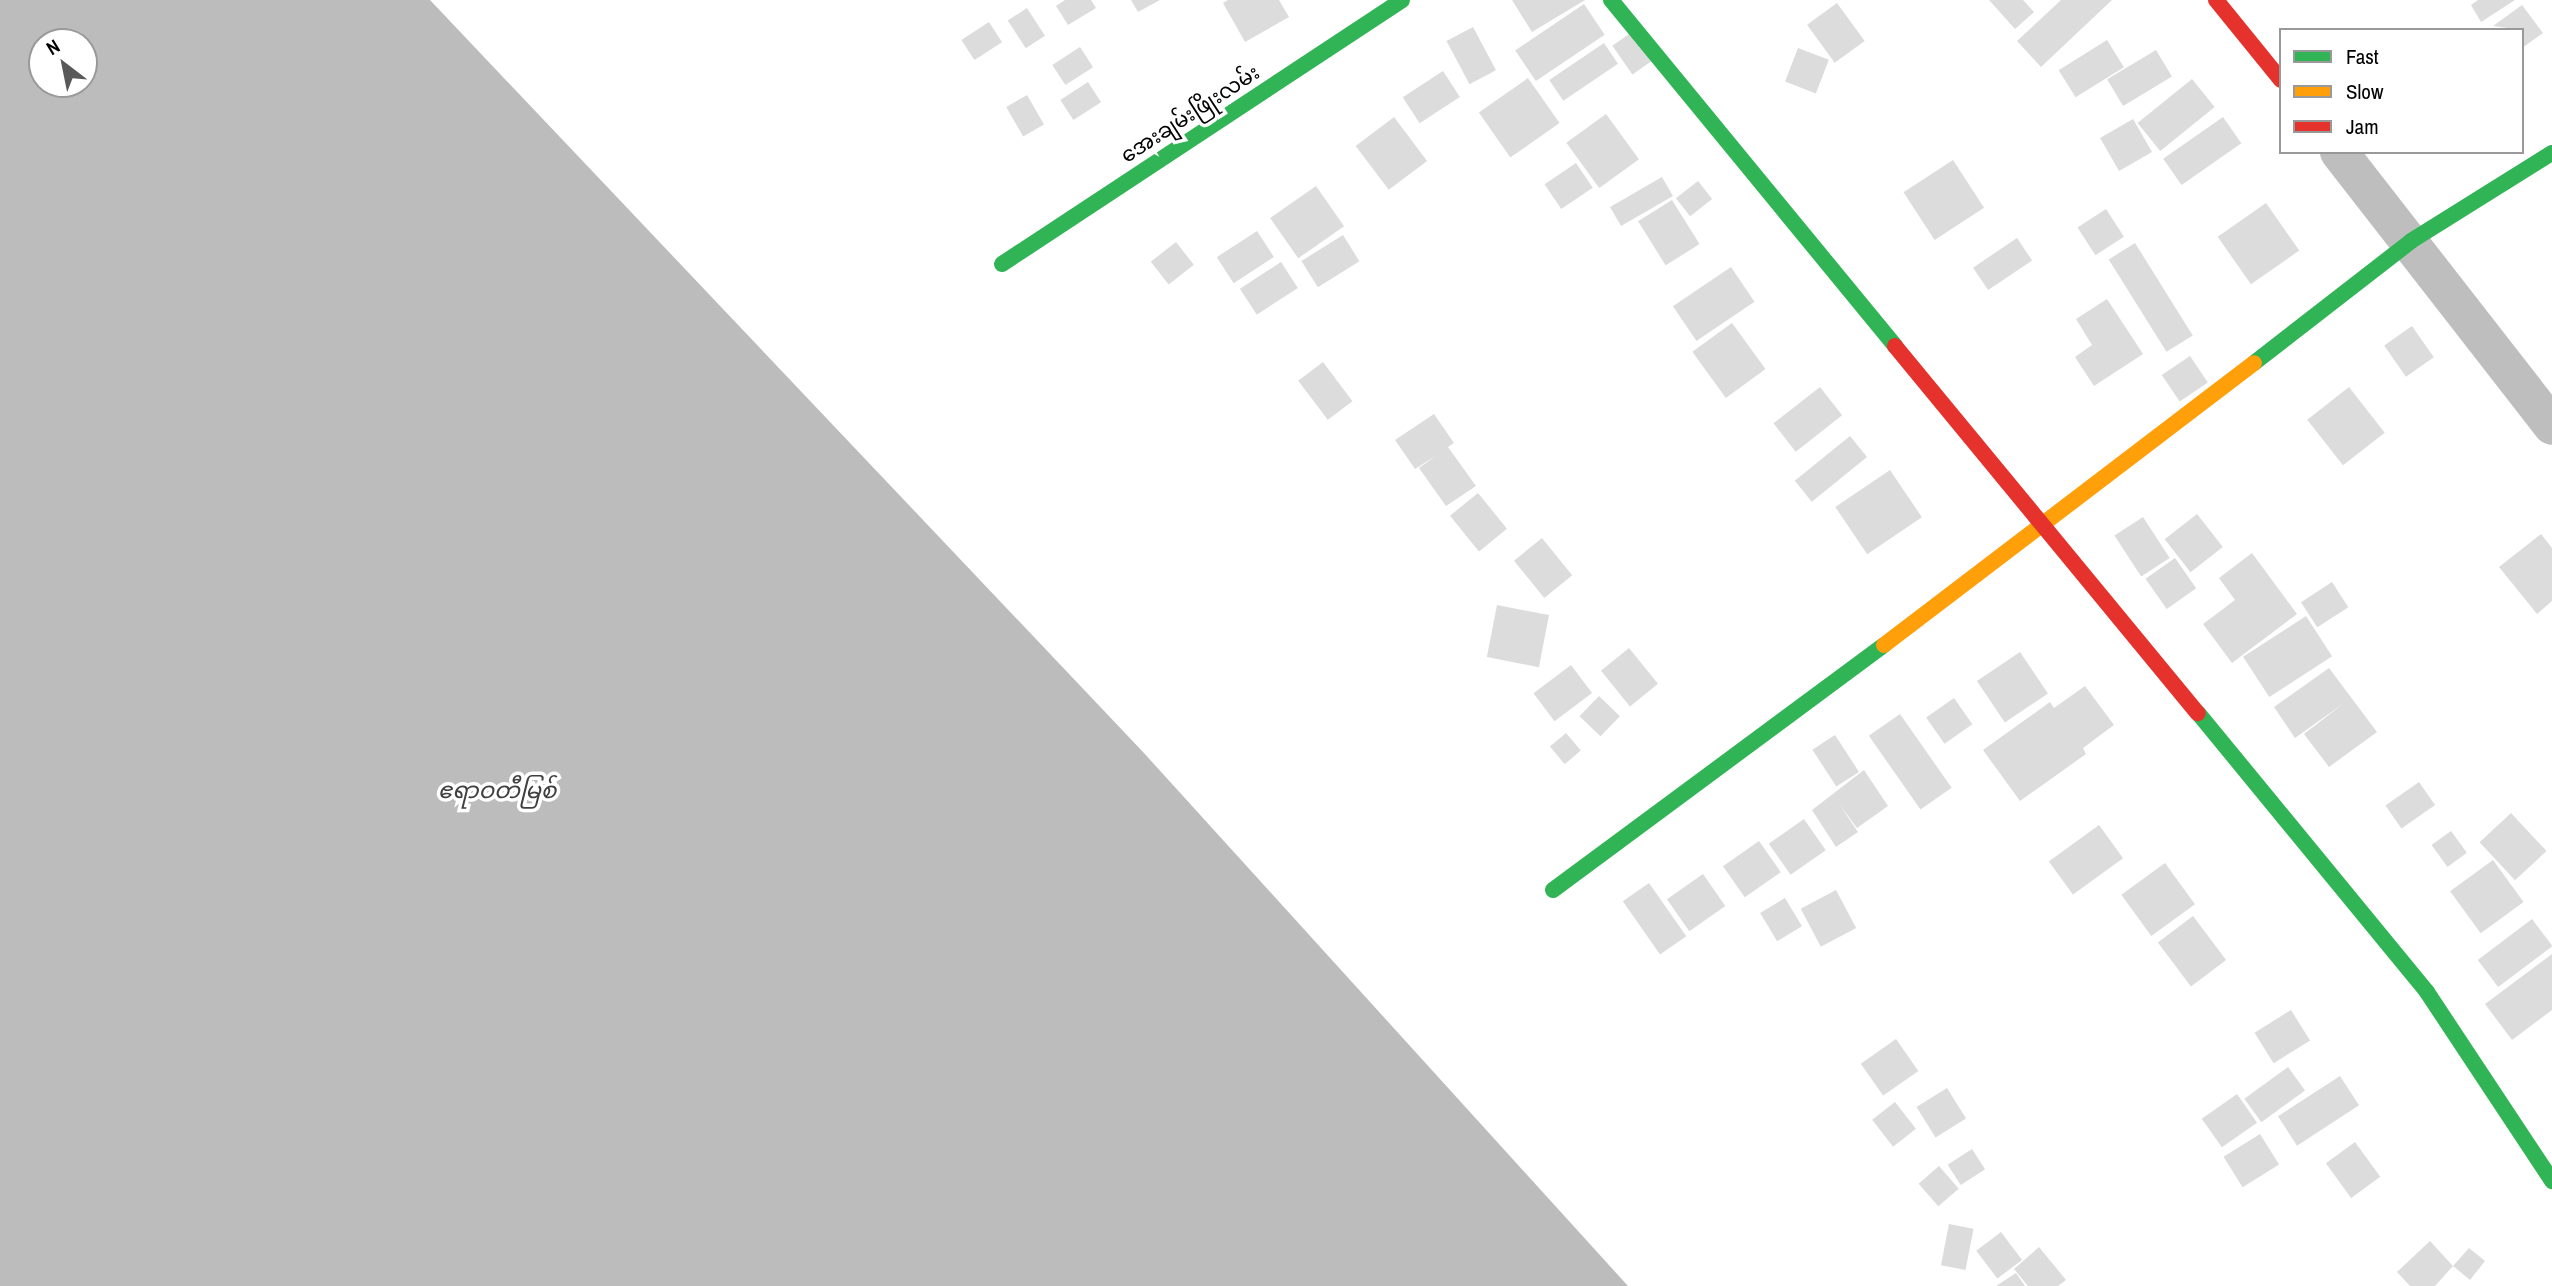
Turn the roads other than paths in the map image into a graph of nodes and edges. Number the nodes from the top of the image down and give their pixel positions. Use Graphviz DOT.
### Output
graph roads {
  1 [pos="1402,0"];
  2 [pos="1611,0"];
  3 [pos="2216,0"];
  4 [pos="2279,78"];
  5 [pos="2552,153"];
  6 [pos="2341,154"];
  7 [pos="2411,241"];
  8 [pos="1002,264"];
  9 [pos="2552,426"];
  10 [pos="2042,528"];
  11 [pos="1553,890"];
  12 [pos="2552,1181"];
  1 -- 8 [label="street, အေးချမ်းဖြိုးလမ်း"];
  2 -- 10 [label="street"];
  3 -- 4 [label="street"];
  5 -- 7 [label="street"];
  6 -- 7 [label="street"];
  7 -- 9 [label="street"];
  7 -- 10 [label="street"];
  10 -- 11 [label="street"];
  10 -- 12 [label="street"];
}
